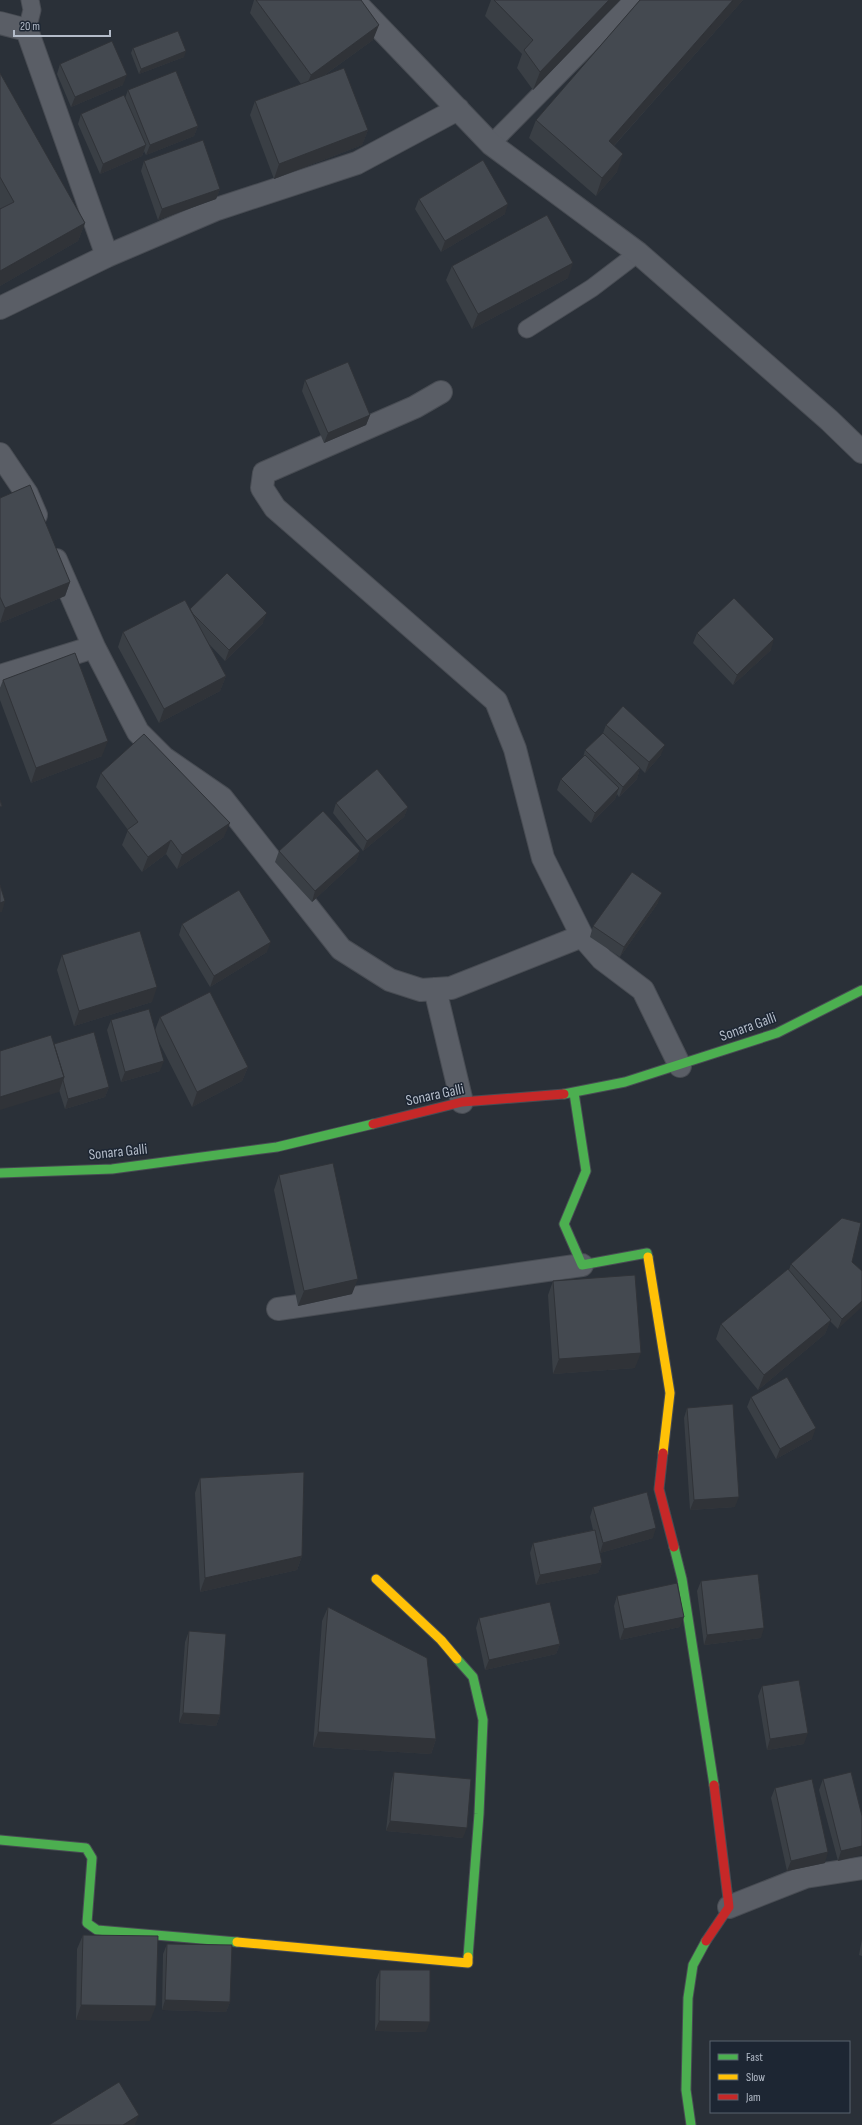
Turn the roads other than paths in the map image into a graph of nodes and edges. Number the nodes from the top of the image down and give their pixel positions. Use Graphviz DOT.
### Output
graph roads {
  1 [pos="30,0"];
  2 [pos="353,0"];
  3 [pos="633,0"];
  4 [pos="0,23"];
  5 [pos="26,30"];
  6 [pos="458,109"];
  7 [pos="491,144"];
  8 [pos="638,253"];
  9 [pos="107,256"];
  10 [pos="0,308"];
  11 [pos="526,329"];
  12 [pos="441,392"];
  13 [pos="862,452"];
  14 [pos="0,454"];
  15 [pos="94,647"];
  16 [pos="0,676"];
  17 [pos="582,936"];
  18 [pos="435,989"];
  19 [pos="862,990"];
  20 [pos="680,1066"];
  21 [pos="574,1093"];
  22 [pos="462,1102"];
  23 [pos="0,1173"];
  24 [pos="582,1265"];
  25 [pos="278,1309"];
  26 [pos="376,1579"];
  27 [pos="0,1840"];
  28 [pos="862,1868"];
  29 [pos="729,1907"];
  30 [pos="691,2125"];
  1 -- 5 [label="lane"];
  2 -- 6 [label="street"];
  3 -- 7 [label="lane"];
  4 -- 5 [label="street"];
  5 -- 9 [label="street"];
  6 -- 7 [label="street"];
  6 -- 9 [label="street"];
  7 -- 8 [label="street"];
  8 -- 11 [label="lane"];
  8 -- 13 [label="street"];
  9 -- 10 [label="street"];
  12 -- 17 [label="street"];
  14 -- 15 [label="street"];
  15 -- 16 [label="street"];
  15 -- 18 [label="street"];
  17 -- 18 [label="street"];
  17 -- 20 [label="street"];
  18 -- 22 [label="street"];
  19 -- 20 [label="street, Sonara Galli"];
  20 -- 21 [label="street, Sonara Galli"];
  21 -- 22 [label="street, Sonara Galli"];
  21 -- 24 [label="street"];
  22 -- 23 [label="street, Sonara Galli"];
  24 -- 25 [label="street"];
  24 -- 29 [label="street"];
  26 -- 27 [label="street"];
  28 -- 29 [label="street"];
  29 -- 30 [label="street"];
}
